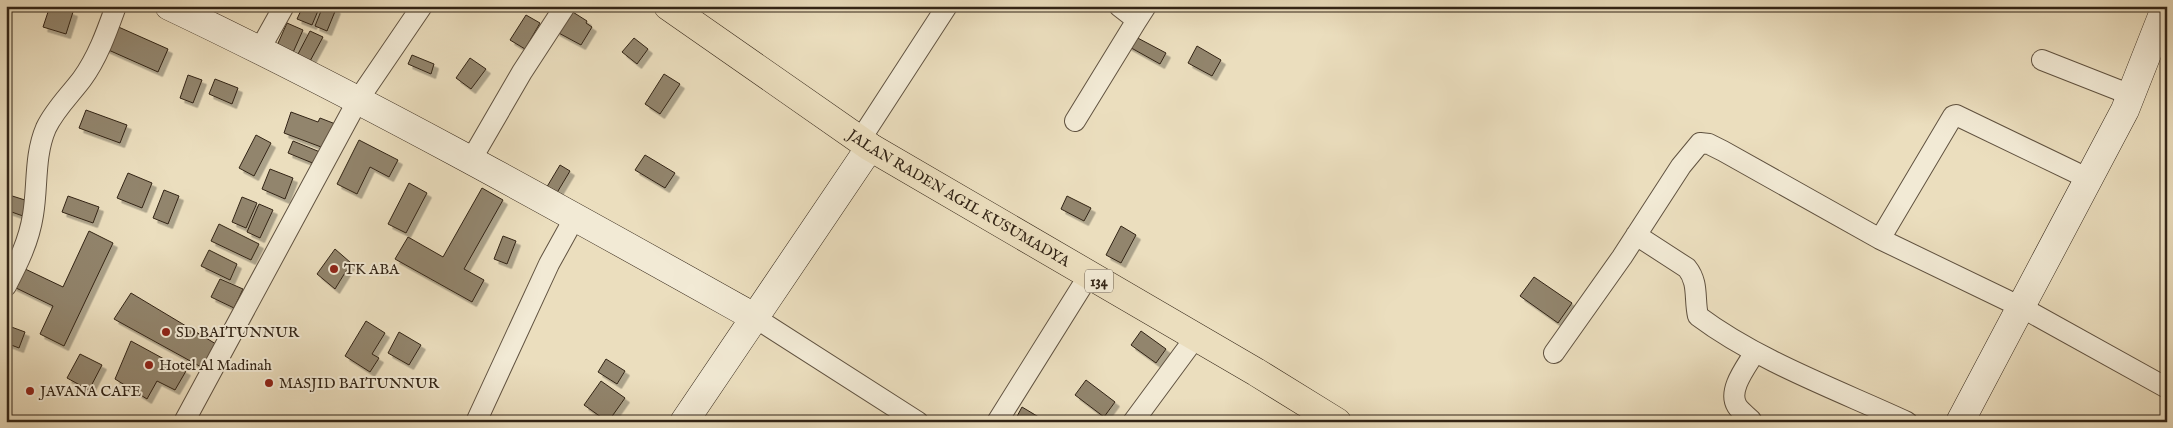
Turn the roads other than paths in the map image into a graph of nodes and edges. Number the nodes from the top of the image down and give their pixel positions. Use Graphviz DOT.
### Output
graph roads {
  1 [pos="116,6"];
  2 [pos="284,6"];
  3 [pos="422,6"];
  4 [pos="565,6"];
  5 [pos="668,6"];
  6 [pos="947,6"];
  7 [pos="1119,6"];
  8 [pos="2166,6"];
  9 [pos="175,7"];
  10 [pos="1142,13"];
  11 [pos="260,49"];
  12 [pos="2042,60"];
  13 [pos="2131,95"];
  14 [pos="358,100"];
  15 [pos="1075,121"];
  16 [pos="865,144"];
  17 [pos="471,160"];
  18 [pos="2089,179"];
  19 [pos="575,217"];
  20 [pos="1636,235"];
  21 [pos="1880,239"];
  22 [pos="1089,275"];
  23 [pos="6,286"];
  24 [pos="2021,306"];
  25 [pos="754,316"];
  26 [pos="1195,338"];
  27 [pos="1755,352"];
  28 [pos="1554,353"];
  29 [pos="2167,388"];
  30 [pos="1751,420"];
  31 [pos="1334,421"];
  32 [pos="184,422"];
  33 [pos="476,422"];
  34 [pos="684,422"];
  35 [pos="918,422"];
  36 [pos="997,422"];
  37 [pos="1133,422"];
  38 [pos="1907,422"];
  39 [pos="1960,422"];
  1 -- 23 [label="street"];
  2 -- 11 [label="street"];
  3 -- 14 [label="street"];
  4 -- 17 [label="street"];
  5 -- 16 [label="main road, JALAN RADEN AGIL KUSUMADYA / 134"];
  6 -- 16 [label="street"];
  7 -- 10 [label="street"];
  8 -- 13 [label="main road"];
  9 -- 11 [label="main road"];
  10 -- 15 [label="street"];
  11 -- 14 [label="main road"];
  12 -- 13 [label="street"];
  13 -- 18 [label="main road"];
  14 -- 17 [label="main road"];
  14 -- 32 [label="street"];
  16 -- 22 [label="main road, JALAN RADEN AGIL KUSUMADYA / 134"];
  16 -- 25 [label="main road"];
  17 -- 19 [label="main road"];
  18 -- 21 [label="street"];
  18 -- 24 [label="main road"];
  19 -- 25 [label="main road"];
  19 -- 33 [label="street"];
  20 -- 21 [label="street"];
  20 -- 27 [label="street"];
  20 -- 28 [label="street"];
  21 -- 24 [label="street"];
  22 -- 26 [label="main road, JALAN RADEN AGIL KUSUMADYA / 134"];
  22 -- 36 [label="street"];
  24 -- 29 [label="street"];
  24 -- 39 [label="main road"];
  25 -- 34 [label="main road"];
  25 -- 35 [label="street"];
  26 -- 31 [label="main road, JALAN RADEN AGIL KUSUMADYA / 134"];
  26 -- 37 [label="street"];
  27 -- 30 [label="street"];
  27 -- 38 [label="street"];
}
